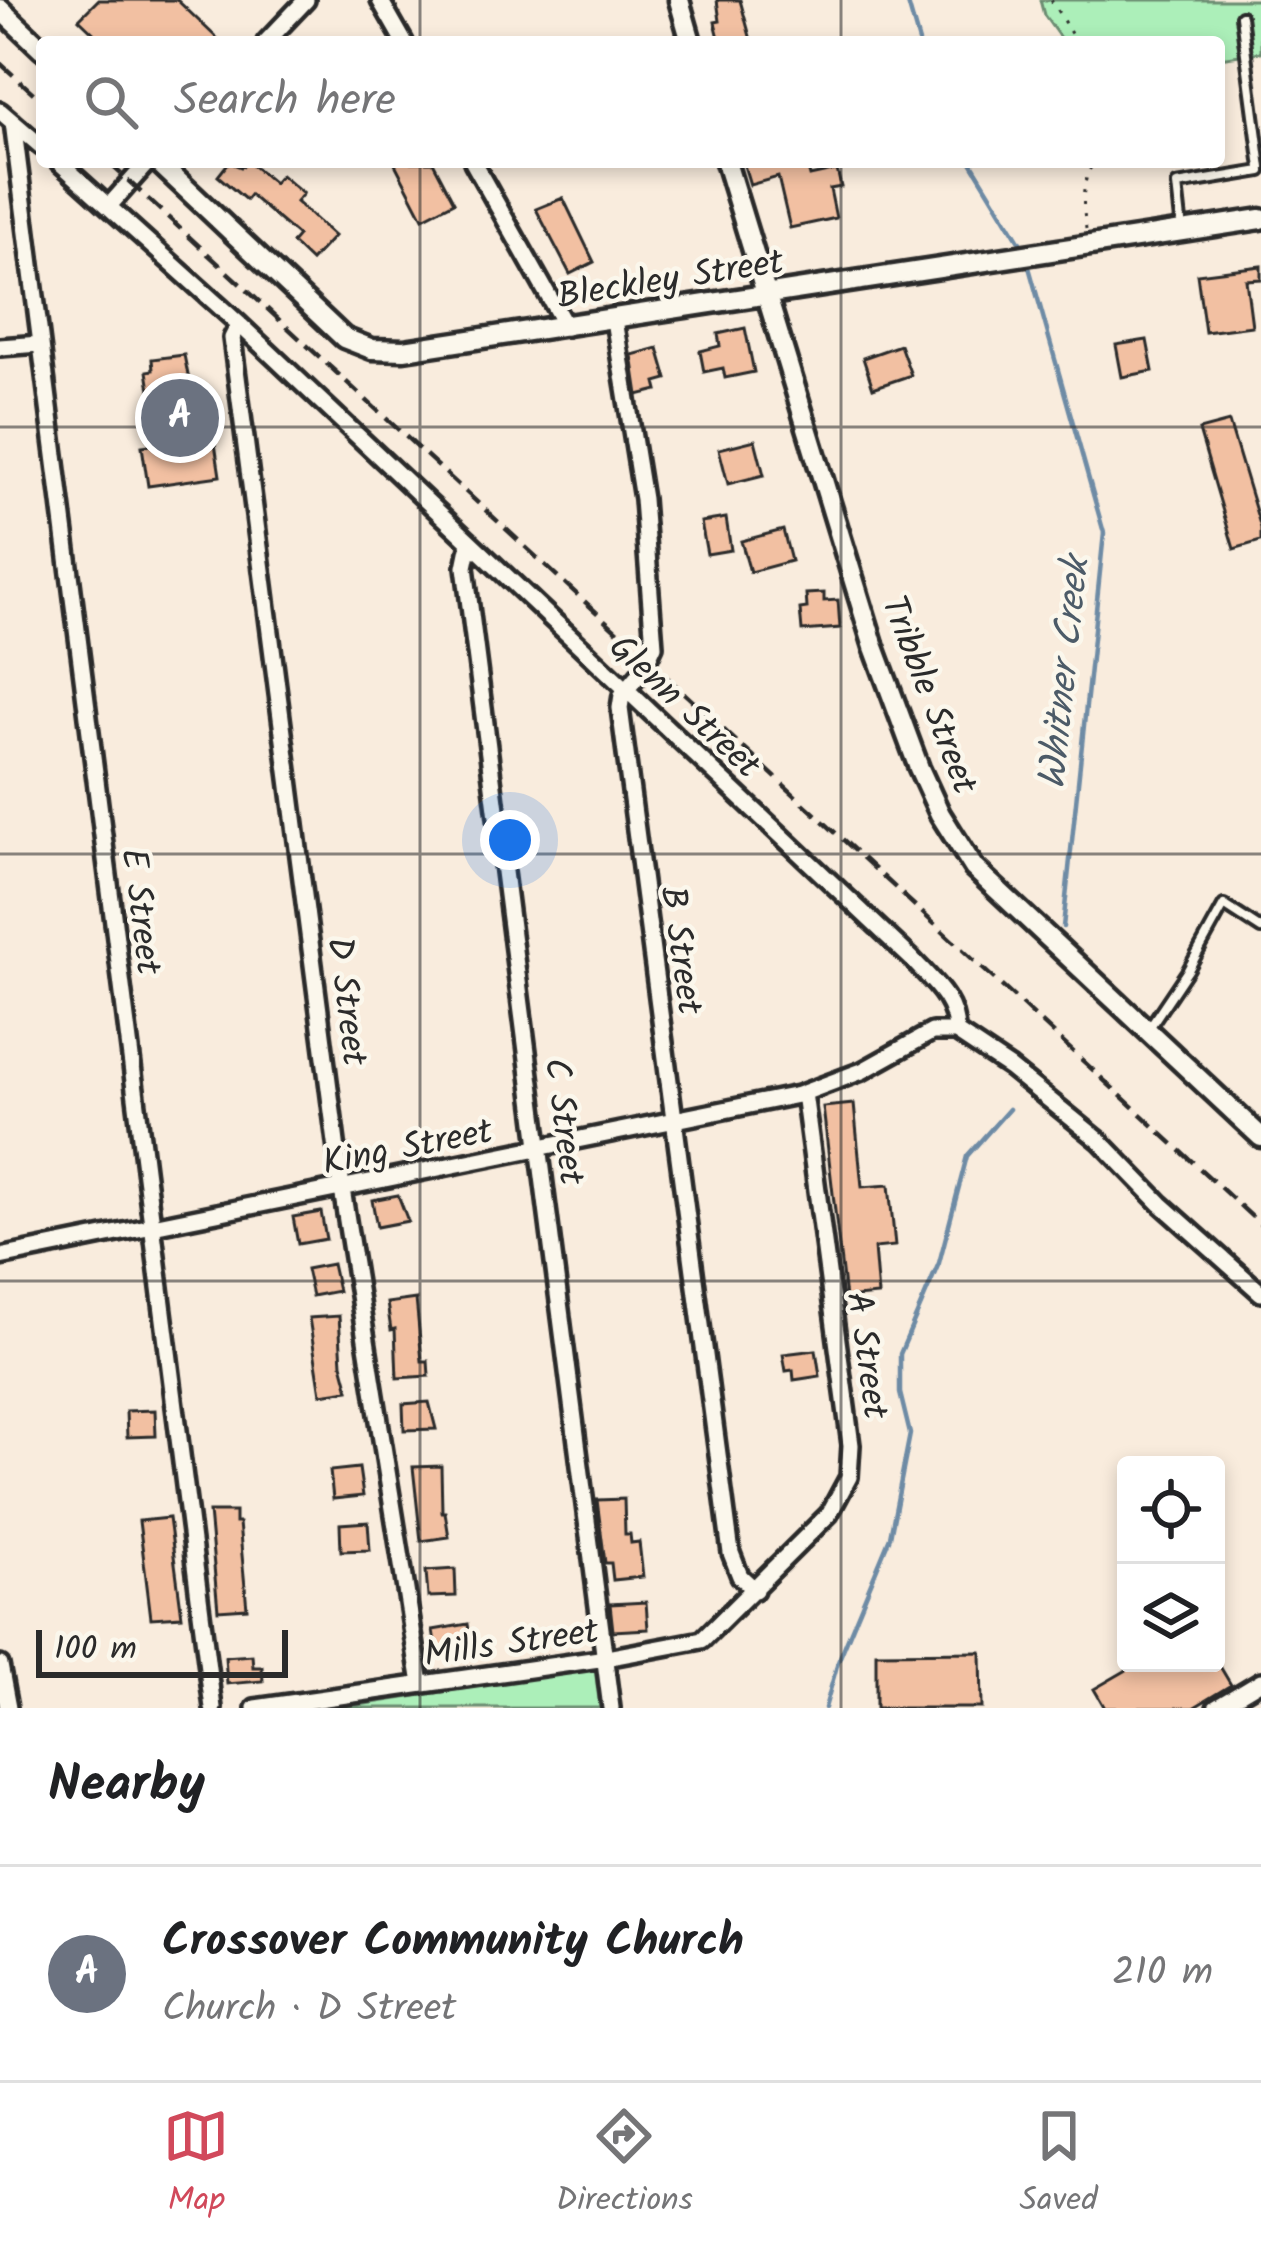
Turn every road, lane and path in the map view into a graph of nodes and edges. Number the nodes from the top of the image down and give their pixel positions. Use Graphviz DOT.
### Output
graph roads {
  1 [pos="306,0"];
  2 [pos="380,0"];
  3 [pos="679,0"];
  4 [pos="1051,0"];
  5 [pos="0,9"];
  6 [pos="1240,16"];
  7 [pos="272,36"];
  8 [pos="401,36"];
  9 [pos="689,36"];
  10 [pos="1072,36"];
  11 [pos="36,44"];
  12 [pos="7,116"];
  13 [pos="36,142"];
  14 [pos="66,168"];
  15 [pos="143,168"];
  16 [pos="164,168"];
  17 [pos="475,168"];
  18 [pos="728,168"];
  19 [pos="1090,168"];
  20 [pos="1261,170"];
  21 [pos="109,206"];
  22 [pos="1261,219"];
  23 [pos="1183,232"];
  24 [pos="1088,248"];
  25 [pos="765,296"];
  26 [pos="614,320"];
  27 [pos="239,324"];
  28 [pos="566,327"];
  29 [pos="40,344"];
  30 [pos="0,347"];
  31 [pos="470,543"];
  32 [pos="626,689"];
  33 [pos="1261,929"];
  34 [pos="1148,1029"];
  35 [pos="956,1033"];
  36 [pos="804,1094"];
  37 [pos="676,1122"];
  38 [pos="1261,1137"];
  39 [pos="539,1149"];
  40 [pos="342,1189"];
  41 [pos="154,1226"];
  42 [pos="0,1257"];
  43 [pos="1261,1293"];
  44 [pos="755,1590"];
  45 [pos="607,1658"];
  46 [pos="0,1665"];
  47 [pos="1261,1681"];
  48 [pos="421,1684"];
  49 [pos="8,1708"];
  50 [pos="213,1708"];
  51 [pos="255,1708"];
  52 [pos="611,1708"];
  53 [pos="1216,1708"];
  1 -- 7 [label="street"];
  2 -- 8 [label="street"];
  3 -- 9 [label="street"];
  4 -- 10 [label="path"];
  5 -- 11 [label="street"];
  6 -- 20 [label="lane"];
  12 -- 13 [label="street"];
  12 -- 29 [label="street, E Street"];
  14 -- 21 [label="street, Glenn Street"];
  15 -- 21 [label="street"];
  16 -- 28 [label="street, Bleckley Street"];
  17 -- 28 [label="street"];
  18 -- 25 [label="street, Tribble Street"];
  19 -- 24 [label="path"];
  20 -- 23 [label="lane"];
  21 -- 27 [label="street, Glenn Street"];
  22 -- 23 [label="street, Bleckley Street"];
  23 -- 24 [label="street, Bleckley Street"];
  24 -- 25 [label="street, Bleckley Street"];
  25 -- 26 [label="street, Bleckley Street"];
  25 -- 34 [label="street, Tribble Street"];
  26 -- 28 [label="street, Bleckley Street"];
  26 -- 32 [label="street, B Street"];
  27 -- 31 [label="street, Glenn Street"];
  27 -- 40 [label="street, D Street"];
  29 -- 30 [label="street"];
  29 -- 41 [label="street, E Street"];
  31 -- 32 [label="street, Glenn Street"];
  31 -- 39 [label="street, C Street"];
  32 -- 35 [label="street, Glenn Street"];
  32 -- 37 [label="street, B Street"];
  33 -- 34 [label="lane"];
  34 -- 38 [label="street, Tribble Street"];
  35 -- 36 [label="street, King Street"];
  35 -- 43 [label="street"];
  36 -- 37 [label="street, King Street"];
  36 -- 44 [label="street, A Street"];
  37 -- 39 [label="street, King Street"];
  37 -- 44 [label="street, B Street"];
  39 -- 40 [label="street, King Street"];
  39 -- 45 [label="street, C Street"];
  40 -- 41 [label="street, King Street"];
  40 -- 48 [label="street, D Street"];
  41 -- 42 [label="street, King Street"];
  41 -- 50 [label="street, E Street"];
  44 -- 45 [label="street, Mills Street"];
  45 -- 48 [label="street, Mills Street"];
  45 -- 52 [label="street, C Street"];
  46 -- 49 [label="street"];
  47 -- 53 [label="street"];
  48 -- 51 [label="street, Mills Street"];
}
